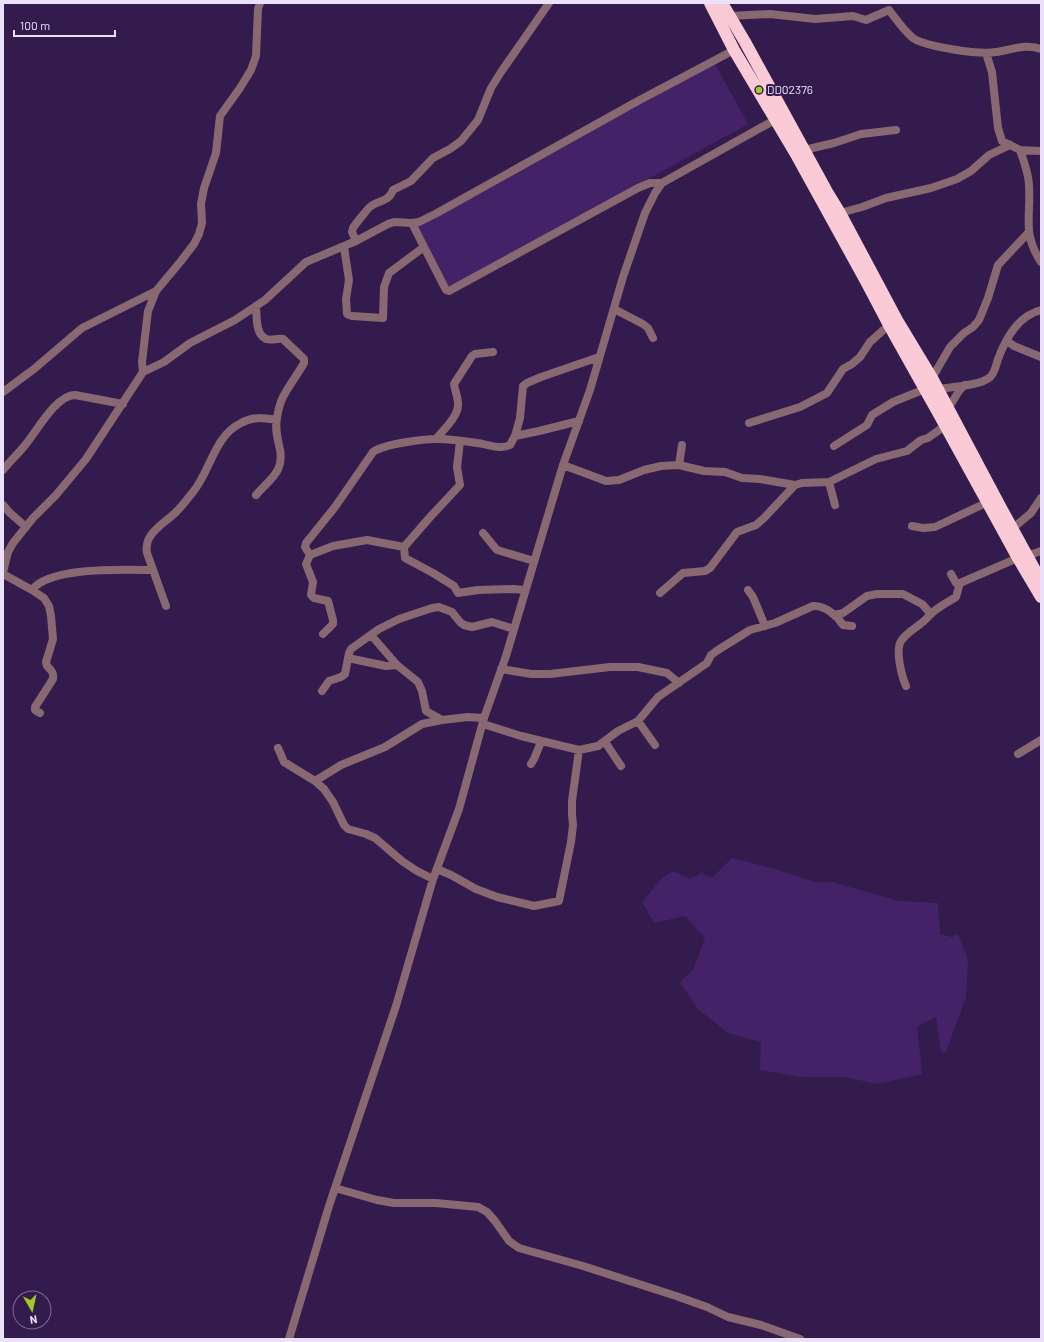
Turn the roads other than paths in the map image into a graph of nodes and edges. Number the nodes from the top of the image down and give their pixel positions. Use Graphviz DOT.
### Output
graph roads {
  1 [pos="260,3"];
  2 [pos="549,3"];
  3 [pos="710,3"];
  4 [pos="722,3"];
  5 [pos="729,16"];
  6 [pos="734,50"];
  7 [pos="1041,50"];
  8 [pos="986,53"];
  9 [pos="780,117"];
  10 [pos="896,130"];
  11 [pos="1010,145"];
  12 [pos="804,150"];
  13 [pos="1020,150"];
  14 [pos="1041,151"];
  15 [pos="662,182"];
  16 [pos="840,213"];
  17 [pos="412,223"];
  18 [pos="1028,232"];
  19 [pos="356,241"];
  20 [pos="344,247"];
  21 [pos="424,247"];
  22 [pos="1041,262"];
  23 [pos="156,291"];
  24 [pos="256,306"];
  25 [pos="614,309"];
  26 [pos="1041,310"];
  27 [pos="889,325"];
  28 [pos="652,338"];
  29 [pos="1007,340"];
  30 [pos="493,352"];
  31 [pos="1041,356"];
  32 [pos="599,357"];
  33 [pos="143,372"];
  34 [pos="935,384"];
  35 [pos="965,385"];
  36 [pos="925,389"];
  37 [pos="3,392"];
  38 [pos="123,404"];
  39 [pos="948,409"];
  40 [pos="276,420"];
  41 [pos="580,421"];
  42 [pos="750,423"];
  43 [pos="946,425"];
  44 [pos="515,436"];
  45 [pos="436,439"];
  46 [pos="460,441"];
  47 [pos="682,445"];
  48 [pos="834,446"];
  49 [pos="563,465"];
  50 [pos="679,465"];
  51 [pos="3,470"];
  52 [pos="829,482"];
  53 [pos="795,485"];
  54 [pos="256,495"];
  55 [pos="1041,498"];
  56 [pos="988,502"];
  57 [pos="3,505"];
  58 [pos="835,505"];
  59 [pos="912,526"];
  60 [pos="26,527"];
  61 [pos="1012,529"];
  62 [pos="483,533"];
  63 [pos="404,547"];
  64 [pos="1041,551"];
  65 [pos="310,555"];
  66 [pos="1023,557"];
  67 [pos="534,561"];
  68 [pos="153,570"];
  69 [pos="3,573"];
  70 [pos="950,574"];
  71 [pos="1041,581"];
  72 [pos="960,583"];
  73 [pos="32,590"];
  74 [pos="525,590"];
  75 [pos="748,590"];
  76 [pos="660,593"];
  77 [pos="1041,597"];
  78 [pos="166,606"];
  79 [pos="931,614"];
  80 [pos="834,615"];
  81 [pos="765,626"];
  82 [pos="852,626"];
  83 [pos="514,629"];
  84 [pos="323,634"];
  85 [pos="371,635"];
  86 [pos="348,658"];
  87 [pos="397,665"];
  88 [pos="501,669"];
  89 [pos="679,682"];
  90 [pos="906,686"];
  91 [pos="322,692"];
  92 [pos="40,713"];
  93 [pos="442,720"];
  94 [pos="483,721"];
  95 [pos="638,721"];
  96 [pos="1041,740"];
  97 [pos="541,742"];
  98 [pos="605,742"];
  99 [pos="655,745"];
  100 [pos="278,748"];
  101 [pos="579,750"];
  102 [pos="1018,754"];
  103 [pos="531,764"];
  104 [pos="621,766"];
  105 [pos="315,781"];
  106 [pos="437,869"];
  107 [pos="433,879"];
  108 [pos="335,1188"];
  109 [pos="289,1339"];
  110 [pos="800,1339"];
  1 -- 23 [label="street"];
  2 -- 19 [label="street"];
  3 -- 6 [label="highway"];
  4 -- 5 [label="highway"];
  5 -- 8 [label="street"];
  5 -- 9 [label="highway"];
  6 -- 9 [label="highway"];
  6 -- 17 [label="street"];
  7 -- 8 [label="street"];
  8 -- 11 [label="street"];
  9 -- 12 [label="highway"];
  9 -- 15 [label="street"];
  9 -- 27 [label="highway"];
  10 -- 12 [label="street"];
  11 -- 13 [label="street"];
  11 -- 16 [label="street"];
  12 -- 16 [label="highway"];
  13 -- 14 [label="street"];
  13 -- 18 [label="street"];
  15 -- 21 [label="street"];
  15 -- 25 [label="street"];
  16 -- 34 [label="highway"];
  17 -- 19 [label="street"];
  17 -- 21 [label="street"];
  18 -- 22 [label="street"];
  18 -- 34 [label="street"];
  19 -- 20 [label="street"];
  20 -- 21 [label="street"];
  20 -- 24 [label="street"];
  23 -- 33 [label="street"];
  23 -- 37 [label="street"];
  24 -- 33 [label="street"];
  24 -- 40 [label="street"];
  25 -- 28 [label="street"];
  25 -- 32 [label="street"];
  26 -- 29 [label="street"];
  27 -- 36 [label="highway"];
  27 -- 42 [label="street"];
  29 -- 31 [label="street"];
  29 -- 35 [label="street"];
  30 -- 45 [label="street"];
  32 -- 41 [label="street"];
  32 -- 44 [label="street"];
  33 -- 38 [label="street"];
  34 -- 35 [label="street"];
  34 -- 39 [label="highway"];
  35 -- 39 [label="street"];
  36 -- 43 [label="highway"];
  36 -- 48 [label="street"];
  38 -- 51 [label="street"];
  38 -- 60 [label="street"];
  39 -- 61 [label="highway"];
  40 -- 54 [label="street"];
  40 -- 68 [label="street"];
  41 -- 44 [label="street"];
  41 -- 49 [label="street"];
  43 -- 52 [label="street"];
  43 -- 56 [label="highway"];
  44 -- 46 [label="street"];
  45 -- 46 [label="street"];
  45 -- 65 [label="street"];
  46 -- 63 [label="street"];
  47 -- 50 [label="street"];
  49 -- 50 [label="street"];
  49 -- 67 [label="street"];
  50 -- 53 [label="street"];
  52 -- 53 [label="street"];
  52 -- 58 [label="street"];
  53 -- 76 [label="street"];
  55 -- 61 [label="street"];
  56 -- 59 [label="street"];
  56 -- 66 [label="highway"];
  57 -- 60 [label="street"];
  60 -- 69 [label="street"];
  61 -- 66 [label="highway"];
  62 -- 67 [label="street"];
  63 -- 65 [label="street"];
  63 -- 74 [label="street"];
  64 -- 66 [label="street"];
  65 -- 84 [label="street"];
  66 -- 71 [label="highway"];
  66 -- 72 [label="street"];
  66 -- 77 [label="highway"];
  67 -- 74 [label="street"];
  68 -- 73 [label="street"];
  68 -- 78 [label="street"];
  69 -- 73 [label="street"];
  70 -- 72 [label="street"];
  72 -- 79 [label="street"];
  73 -- 92 [label="street"];
  74 -- 83 [label="street"];
  75 -- 81 [label="street"];
  79 -- 80 [label="street"];
  79 -- 90 [label="street"];
  80 -- 81 [label="street"];
  80 -- 82 [label="street"];
  81 -- 89 [label="street"];
  83 -- 85 [label="street"];
  83 -- 88 [label="street"];
  85 -- 86 [label="street"];
  85 -- 87 [label="street"];
  86 -- 87 [label="street"];
  86 -- 91 [label="street"];
  87 -- 93 [label="street"];
  88 -- 89 [label="street"];
  88 -- 94 [label="street"];
  89 -- 95 [label="street"];
  93 -- 94 [label="street"];
  93 -- 105 [label="street"];
  94 -- 97 [label="street"];
  94 -- 106 [label="street"];
  95 -- 98 [label="street"];
  95 -- 99 [label="street"];
  96 -- 102 [label="street"];
  97 -- 101 [label="street"];
  97 -- 103 [label="street"];
  98 -- 101 [label="street"];
  98 -- 104 [label="street"];
  100 -- 105 [label="street"];
  101 -- 106 [label="street"];
  105 -- 107 [label="street"];
  106 -- 107 [label="street"];
  107 -- 108 [label="street"];
  108 -- 109 [label="street"];
  108 -- 110 [label="street"];
}
